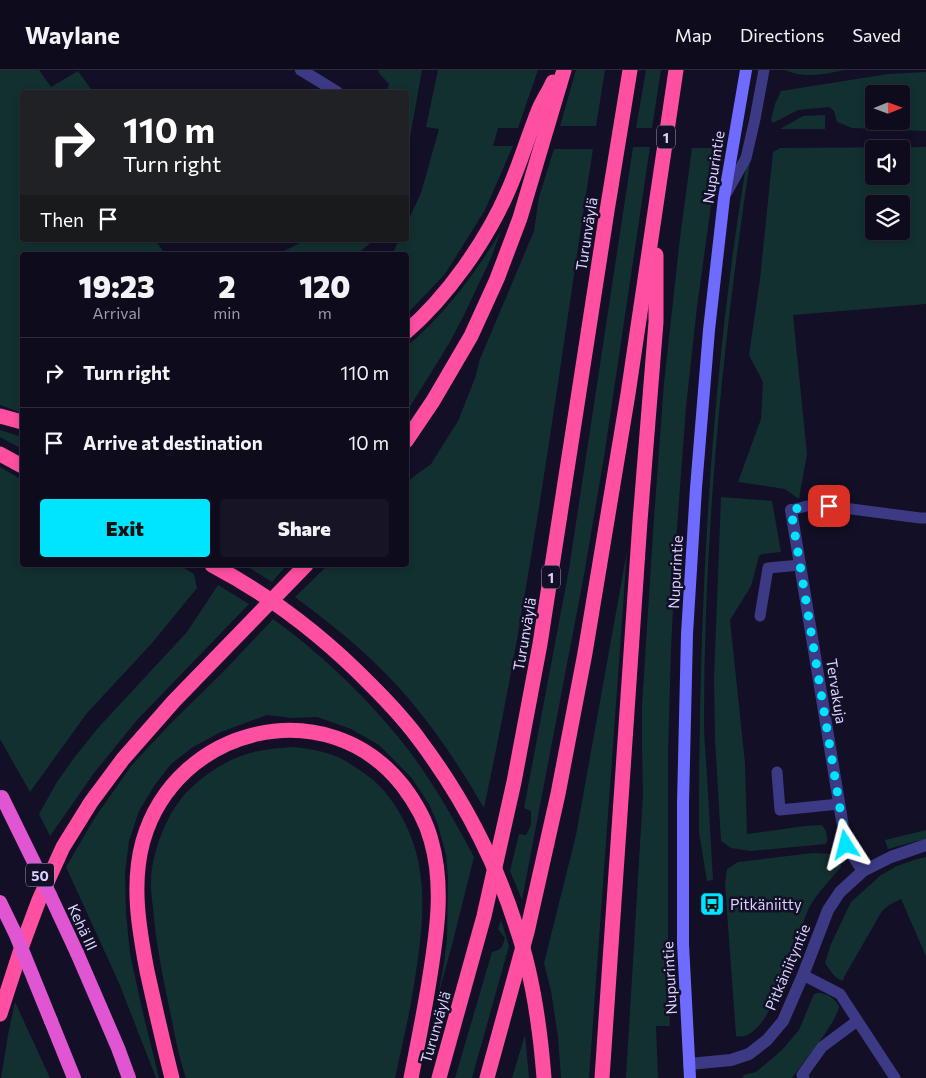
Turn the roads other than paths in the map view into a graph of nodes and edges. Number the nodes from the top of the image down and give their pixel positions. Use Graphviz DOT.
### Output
graph roads {
  1 [pos="301,70"];
  2 [pos="562,70"];
  3 [pos="630,70"];
  4 [pos="676,70"];
  5 [pos="746,70"];
  6 [pos="764,70"];
  7 [pos="334,90"];
  8 [pos="724,198"];
  9 [pos="656,204"];
  10 [pos="409,330"];
  11 [pos="0,416"];
  12 [pos="20,421"];
  13 [pos="409,437"];
  14 [pos="0,454"];
  15 [pos="20,465"];
  16 [pos="791,510"];
  17 [pos="926,518"];
  18 [pos="800,564"];
  19 [pos="216,567"];
  20 [pos="304,567"];
  21 [pos="760,616"];
  22 [pos="777,772"];
  23 [pos="1,794"];
  24 [pos="839,804"];
  25 [pos="926,845"];
  26 [pos="863,871"];
  27 [pos="0,902"];
  28 [pos="803,975"];
  29 [pos="0,1014"];
  30 [pos="857,1021"];
  31 [pos="689,1064"];
  32 [pos="74,1078"];
  33 [pos="129,1078"];
  34 [pos="172,1078"];
  35 [pos="411,1078"];
  36 [pos="439,1078"];
  37 [pos="487,1078"];
  38 [pos="544,1078"];
  39 [pos="602,1078"];
  40 [pos="690,1078"];
  41 [pos="804,1078"];
  42 [pos="895,1078"];
  1 -- 7 [label="street"];
  2 -- 10 [label="highway"];
  2 -- 13 [label="highway"];
  3 -- 36 [label="highway, Turunväylä / 1"];
  4 -- 9 [label="highway, 1"];
  5 -- 8 [label="main road, Nupurintie"];
  6 -- 8 [label="lane"];
  8 -- 31 [label="main road, Nupurintie"];
  9 -- 37 [label="highway, 1"];
  9 -- 39 [label="highway"];
  11 -- 12 [label="highway"];
  14 -- 15 [label="highway"];
  16 -- 17 [label="lane"];
  16 -- 18 [label="street, Tervakuja"];
  18 -- 21 [label="lane"];
  18 -- 24 [label="street, Tervakuja"];
  19 -- 38 [label="highway, bridge"];
  20 -- 29 [label="highway"];
  22 -- 24 [label="lane"];
  23 -- 33 [label="highway, Kehä III / 50, bridge"];
  24 -- 26 [label="street, Tervakuja"];
  25 -- 26 [label="street, Pitkäniityntie"];
  26 -- 28 [label="street, Pitkäniityntie"];
  27 -- 32 [label="highway, bridge"];
  28 -- 30 [label="lane"];
  28 -- 31 [label="street, Pitkäniityntie"];
  30 -- 41 [label="lane"];
  30 -- 42 [label="lane"];
  31 -- 40 [label="main road, Nupurintie"];
  34 -- 35 [label="highway"];
}
